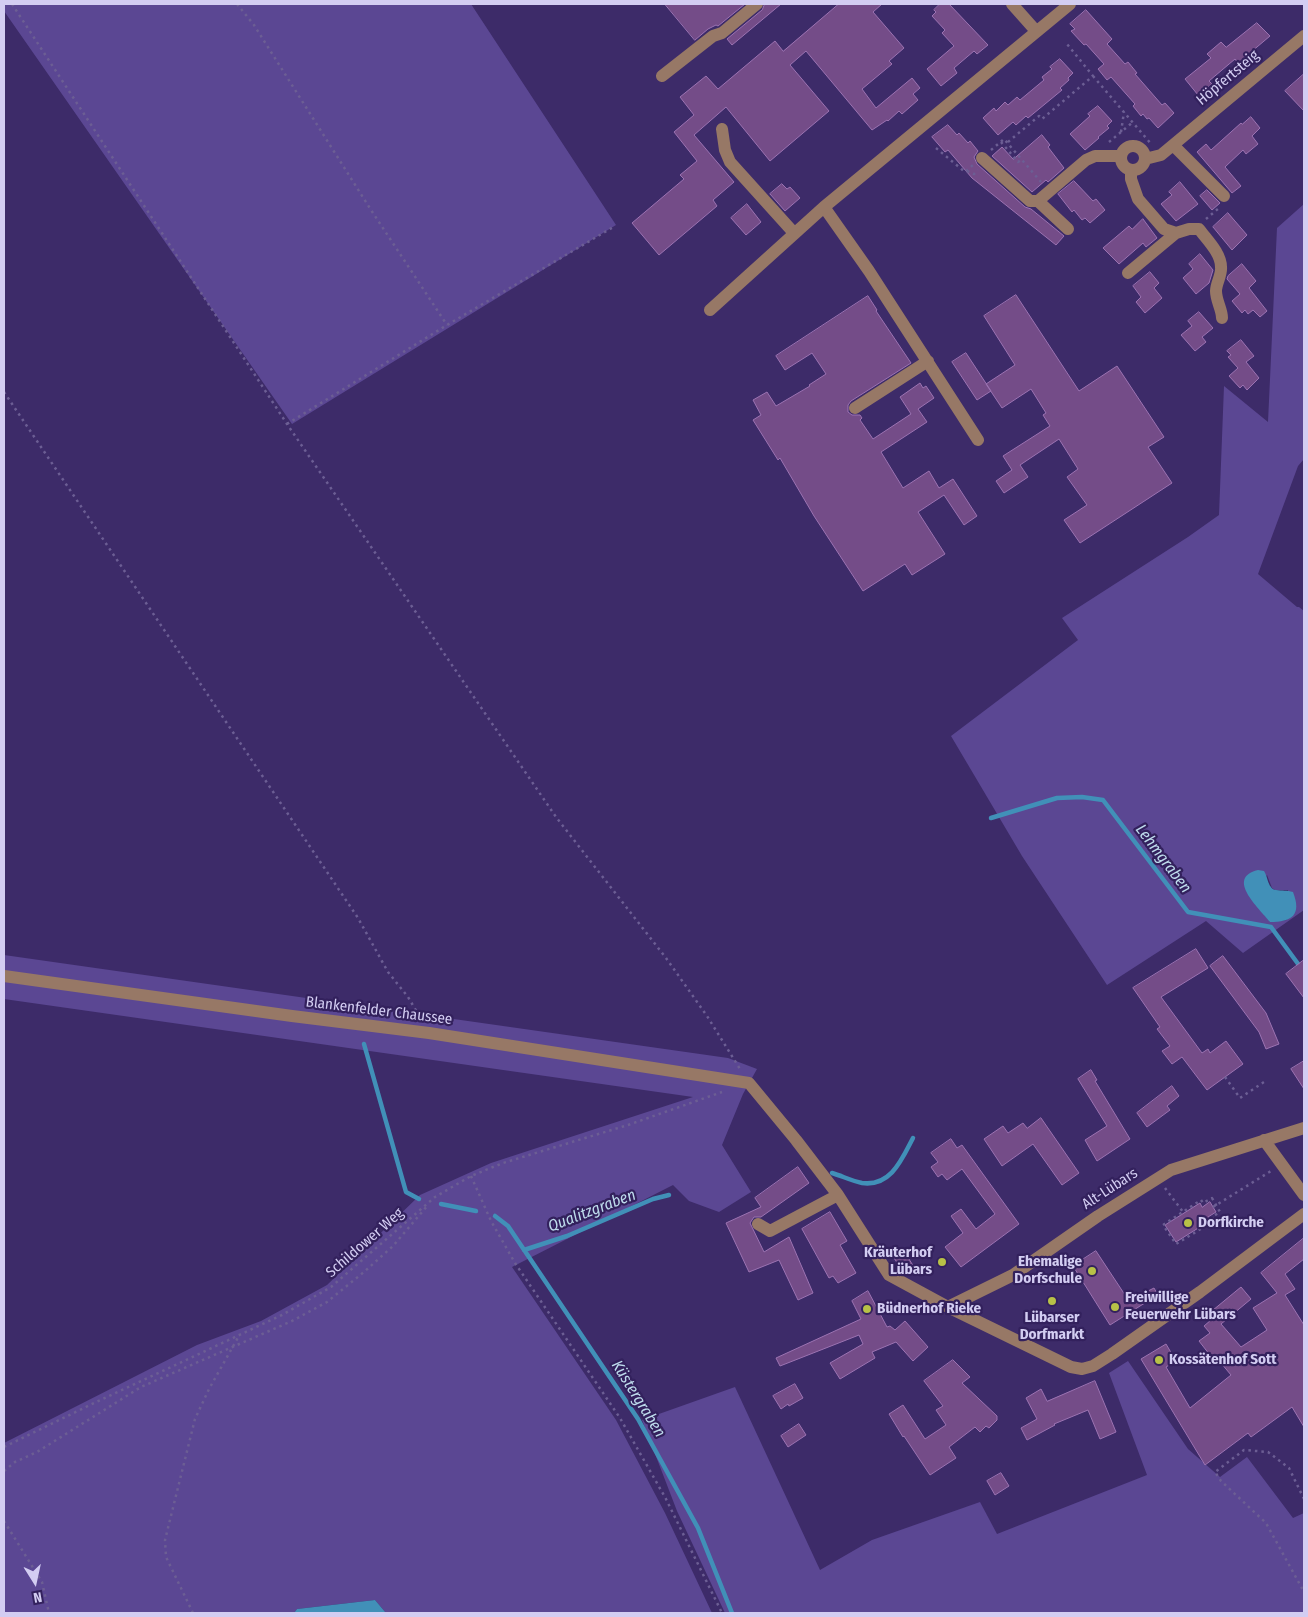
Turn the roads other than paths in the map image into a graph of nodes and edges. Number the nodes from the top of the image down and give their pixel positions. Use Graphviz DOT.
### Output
graph roads {
  1 [pos="757,4"];
  2 [pos="1012,4"];
  3 [pos="1070,4"];
  4 [pos="1036,32"];
  5 [pos="1304,36"];
  6 [pos="662,76"];
  7 [pos="722,129"];
  8 [pos="1173,146"];
  9 [pos="1121,156"];
  10 [pos="982,158"];
  11 [pos="1145,159"];
  12 [pos="1131,170"];
  13 [pos="1224,200"];
  14 [pos="1038,201"];
  15 [pos="824,207"];
  16 [pos="1068,229"];
  17 [pos="794,233"];
  18 [pos="1176,233"];
  19 [pos="1128,273"];
  20 [pos="710,310"];
  21 [pos="1222,318"];
  22 [pos="928,361"];
  23 [pos="855,408"];
  24 [pos="978,440"];
  25 [pos="4,976"];
  26 [pos="1304,1128"];
  27 [pos="1264,1140"];
  28 [pos="838,1195"];
  29 [pos="1304,1195"];
  30 [pos="1304,1214"];
  31 [pos="758,1224"];
  32 [pos="948,1307"];
  1 -- 6 [label="street"];
  2 -- 4 [label="street"];
  3 -- 4 [label="street"];
  4 -- 15 [label="street"];
  5 -- 8 [label="street, Höpfertsteig"];
  7 -- 17 [label="street"];
  8 -- 11 [label="street, Höpfertsteig"];
  8 -- 13 [label="street"];
  9 -- 11 [label="street"];
  9 -- 12 [label="street"];
  9 -- 14 [label="street"];
  10 -- 14 [label="street"];
  11 -- 12 [label="street"];
  12 -- 18 [label="street"];
  14 -- 16 [label="street"];
  15 -- 17 [label="street"];
  15 -- 22 [label="street"];
  17 -- 20 [label="street"];
  18 -- 19 [label="street"];
  18 -- 21 [label="street"];
  22 -- 23 [label="street"];
  22 -- 24 [label="street"];
  25 -- 28 [label="street, Blankenfelder Chaussee"];
  26 -- 27 [label="street, Alt-Lübars"];
  27 -- 29 [label="street"];
  27 -- 32 [label="street, Alt-Lübars"];
  28 -- 31 [label="street"];
  28 -- 32 [label="street"];
  30 -- 32 [label="street"];
}
